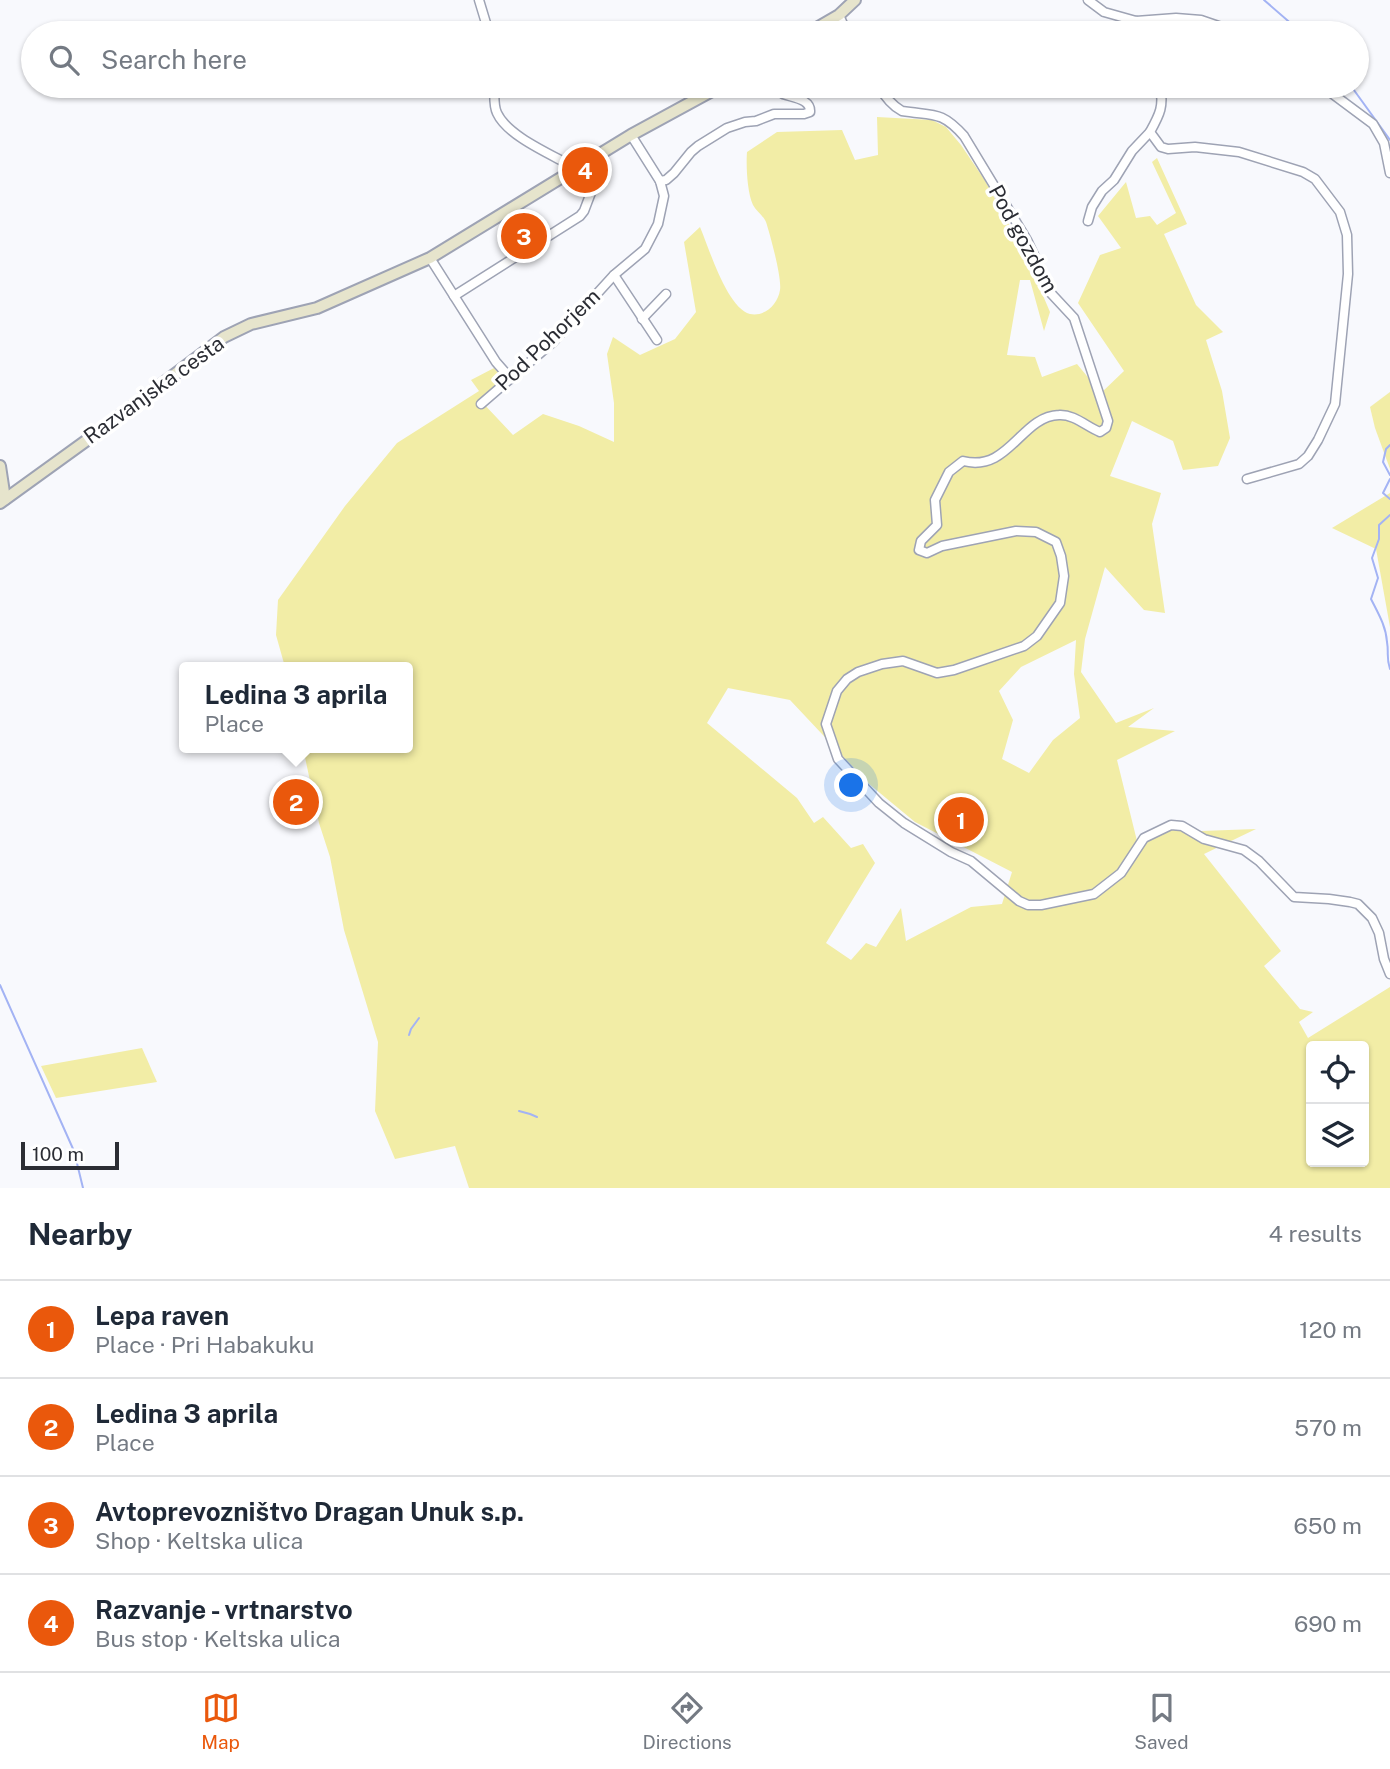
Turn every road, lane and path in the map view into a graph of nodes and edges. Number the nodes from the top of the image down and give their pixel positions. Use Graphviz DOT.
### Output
graph roads {
  1 [pos="479,0"];
  2 [pos="855,0"];
  3 [pos="1088,0"];
  4 [pos="839,15"];
  5 [pos="485,21"];
  6 [pos="829,21"];
  7 [pos="842,21"];
  8 [pos="1136,21"];
  9 [pos="1204,21"];
  10 [pos="494,98"];
  11 [pos="699,98"];
  12 [pos="795,98"];
  13 [pos="886,98"];
  14 [pos="1163,98"];
  15 [pos="1338,98"];
  16 [pos="1150,132"];
  17 [pos="632,135"];
  18 [pos="578,168"];
  19 [pos="1390,173"];
  20 [pos="660,181"];
  21 [pos="1088,221"];
  22 [pos="430,258"];
  23 [pos="614,275"];
  24 [pos="666,294"];
  25 [pos="454,296"];
  26 [pos="642,318"];
  27 [pos="657,340"];
  28 [pos="511,379"];
  29 [pos="481,404"];
  30 [pos="0,466"];
  31 [pos="1247,479"];
  32 [pos="3,501"];
  33 [pos="1390,974"];
  1 -- 5 [label="street"];
  2 -- 4 [label="street"];
  3 -- 8 [label="street"];
  4 -- 6 [label="street"];
  4 -- 7 [label="street"];
  8 -- 9 [label="street"];
  10 -- 18 [label="street"];
  11 -- 17 [label="street, Razvanjska cesta"];
  12 -- 20 [label="street"];
  13 -- 33 [label="street, Pod gozdom"];
  14 -- 16 [label="street"];
  15 -- 19 [label="street"];
  16 -- 21 [label="street"];
  16 -- 31 [label="street"];
  17 -- 18 [label="street, Razvanjska cesta"];
  17 -- 20 [label="street"];
  18 -- 22 [label="street, Razvanjska cesta"];
  18 -- 25 [label="street"];
  20 -- 23 [label="street, Pod Pohorjem"];
  22 -- 25 [label="street"];
  22 -- 32 [label="street, Razvanjska cesta"];
  23 -- 26 [label="street, Pod Pohorjem"];
  23 -- 28 [label="street, Pod Pohorjem"];
  24 -- 26 [label="street"];
  25 -- 28 [label="street"];
  26 -- 27 [label="street, Pod Pohorjem"];
  28 -- 29 [label="street, Pod Pohorjem"];
  30 -- 32 [label="street"];
}
